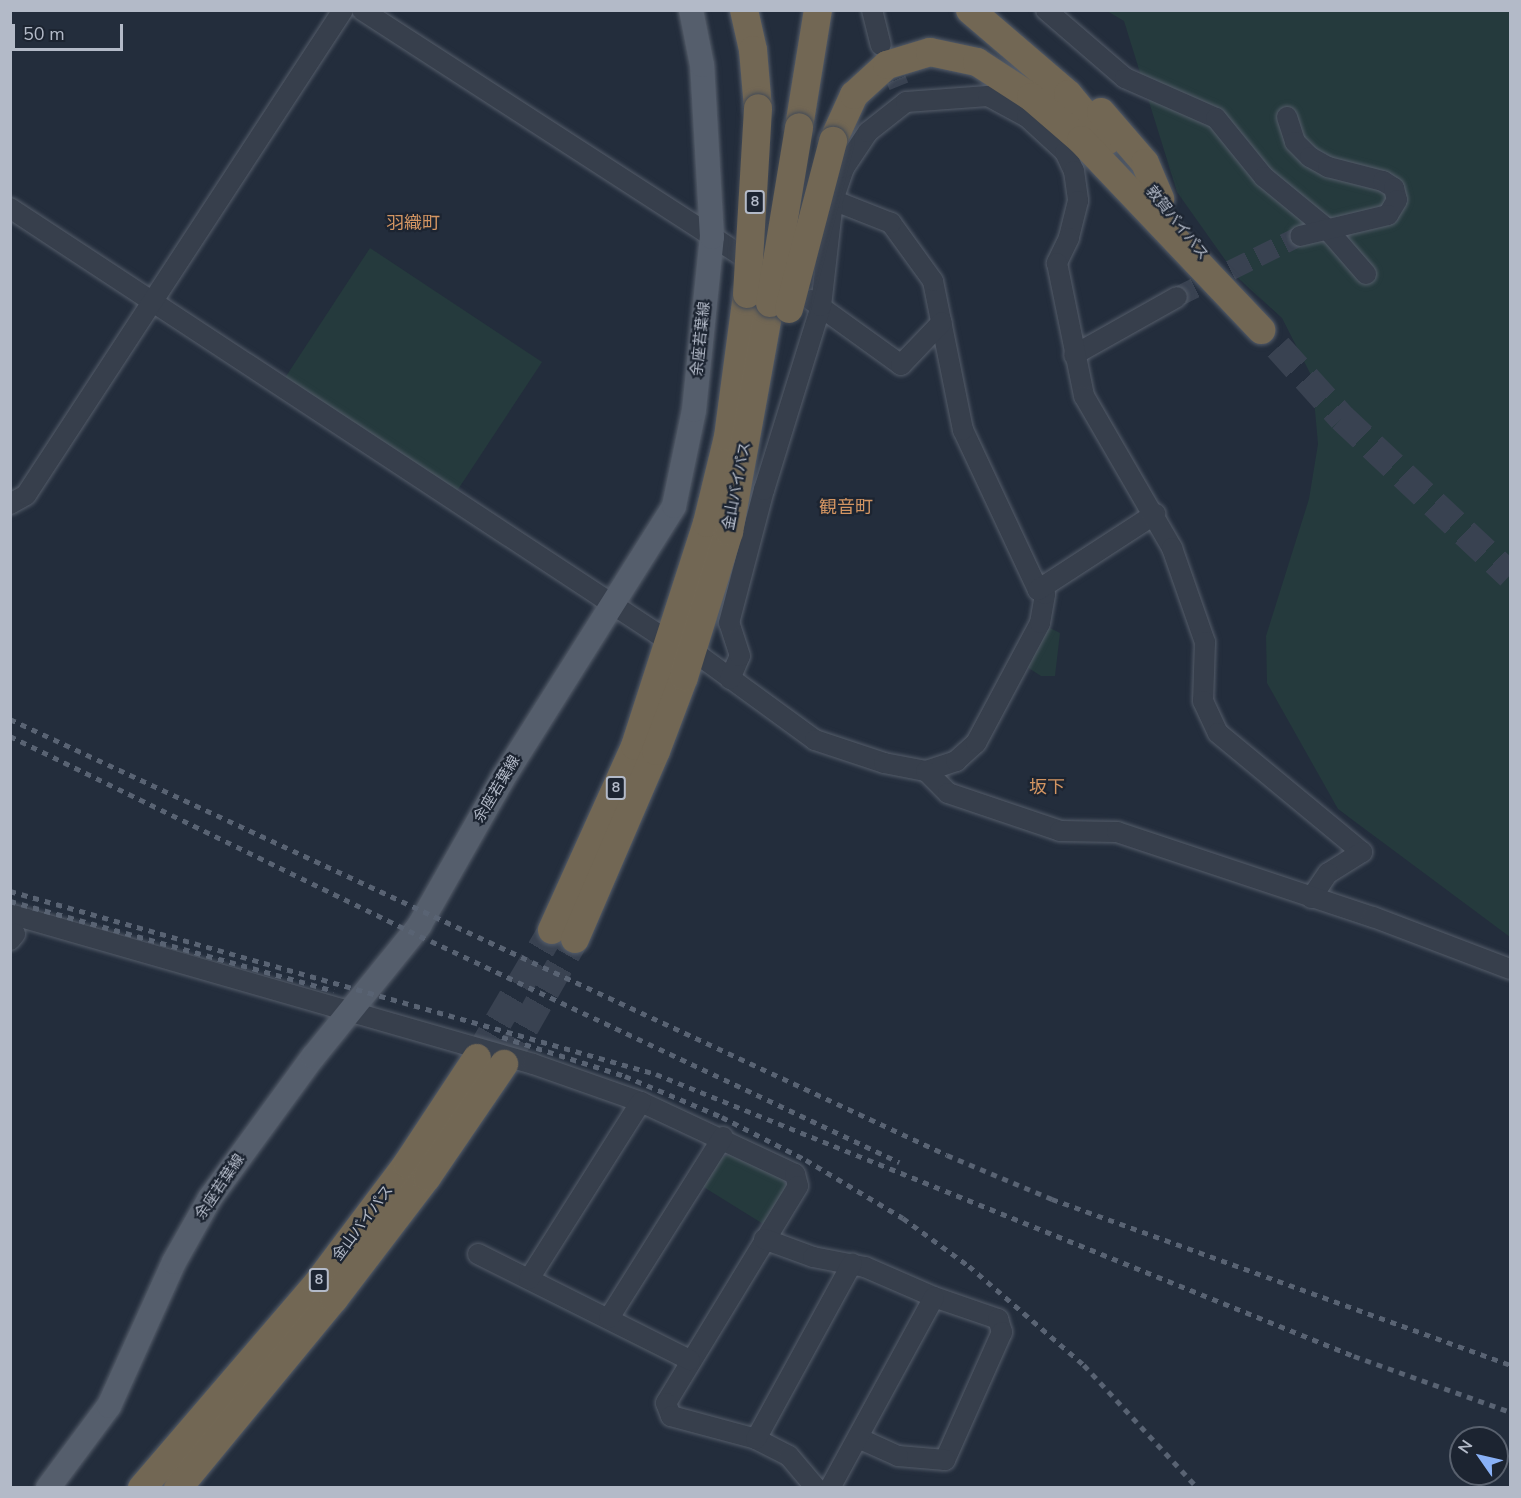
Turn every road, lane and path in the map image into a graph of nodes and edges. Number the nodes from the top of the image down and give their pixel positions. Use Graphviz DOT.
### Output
graph roads {
  1 [pos="343,10"];
  2 [pos="362,10"];
  3 [pos="692,10"];
  4 [pos="744,10"];
  5 [pos="804,10"];
  6 [pos="818,10"];
  7 [pos="872,10"];
  8 [pos="955,10"];
  9 [pos="970,10"];
  10 [pos="990,10"];
  11 [pos="1046,10"];
  12 [pos="881,45"];
  13 [pos="1072,103"];
  14 [pos="1287,117"];
  15 [pos="793,125"];
  16 [pos="1160,199"];
  17 [pos="833,200"];
  18 [pos="10,208"];
  19 [pos="1326,228"];
  20 [pos="1300,236"];
  21 [pos="712,237"];
  22 [pos="1366,274"];
  23 [pos="1177,297"];
  24 [pos="151,300"];
  25 [pos="766,301"];
  26 [pos="821,306"];
  27 [pos="942,322"];
  28 [pos="1074,355"];
  29 [pos="10,504"];
  30 [pos="1155,514"];
  31 [pos="1038,590"];
  32 [pos="612,603"];
  33 [pos="681,647"];
  34 [pos="730,679"];
  35 [pos="926,771"];
  36 [pos="1311,898"];
  37 [pos="10,914"];
  38 [pos="563,934"];
  39 [pos="1510,969"];
  40 [pos="349,1010"];
  41 [pos="641,1102"];
  42 [pos="723,1137"];
  43 [pos="764,1239"];
  44 [pos="478,1254"];
  45 [pos="852,1264"];
  46 [pos="529,1279"];
  47 [pos="934,1298"];
  48 [pos="609,1318"];
  49 [pos="690,1360"];
  50 [pos="858,1438"];
  51 [pos="756,1439"];
  52 [pos="48,1488"];
  53 [pos="142,1488"];
  54 [pos="178,1488"];
  55 [pos="816,1488"];
  56 [pos="830,1488"];
  1 -- 24 [label="street"];
  2 -- 21 [label="street"];
  3 -- 21 [label="main road, 余座若葉線"];
  4 -- 25 [label="highway, 金山バイパス / 8, bridge"];
  5 -- 15 [label="highway"];
  6 -- 15 [label="highway, 金山バイパス / 8"];
  7 -- 12 [label="street"];
  8 -- 13 [label="highway, 敦賀バイパス"];
  9 -- 13 [label="highway, 敦賀バイパス"];
  10 -- 16 [label="highway"];
  11 -- 19 [label="street"];
  13 -- 16 [label="highway, 敦賀バイパス"];
  14 -- 19 [label="street"];
  15 -- 25 [label="highway, 金山バイパス / 8, bridge"];
  16 -- 25 [label="highway, 敦賀バイパス, bridge"];
  17 -- 26 [label="street"];
  17 -- 27 [label="street"];
  17 -- 28 [label="street"];
  18 -- 24 [label="street"];
  19 -- 20 [label="street"];
  19 -- 22 [label="street"];
  21 -- 26 [label="street"];
  21 -- 32 [label="main road, 余座若葉線"];
  23 -- 28 [label="street"];
  24 -- 29 [label="street"];
  24 -- 32 [label="street"];
  25 -- 33 [label="highway, 金山バイパス / 8"];
  25 -- 33 [label="highway, 金山バイパス / 8"];
  26 -- 27 [label="street"];
  26 -- 34 [label="street"];
  27 -- 31 [label="street"];
  28 -- 30 [label="street"];
  30 -- 31 [label="street"];
  30 -- 36 [label="street"];
  31 -- 35 [label="street"];
  32 -- 33 [label="street"];
  32 -- 40 [label="main road, 余座若葉線"];
  33 -- 34 [label="street"];
  33 -- 38 [label="highway, 金山バイパス / 8"];
  34 -- 35 [label="street"];
  35 -- 36 [label="street"];
  36 -- 39 [label="street"];
  37 -- 40 [label="street"];
  40 -- 41 [label="street"];
  40 -- 52 [label="main road, 余座若葉線"];
  41 -- 42 [label="street"];
  41 -- 46 [label="street"];
  42 -- 43 [label="street"];
  42 -- 48 [label="street"];
  43 -- 45 [label="street"];
  43 -- 49 [label="street"];
  44 -- 46 [label="street"];
  45 -- 47 [label="street"];
  45 -- 51 [label="street"];
  46 -- 48 [label="street"];
  47 -- 50 [label="street"];
  47 -- 50 [label="street"];
  48 -- 49 [label="street"];
  49 -- 51 [label="street"];
  50 -- 56 [label="street"];
  51 -- 55 [label="street"];
  53 -- 54 [label="highway, 金山バイパス / 8"];
}
